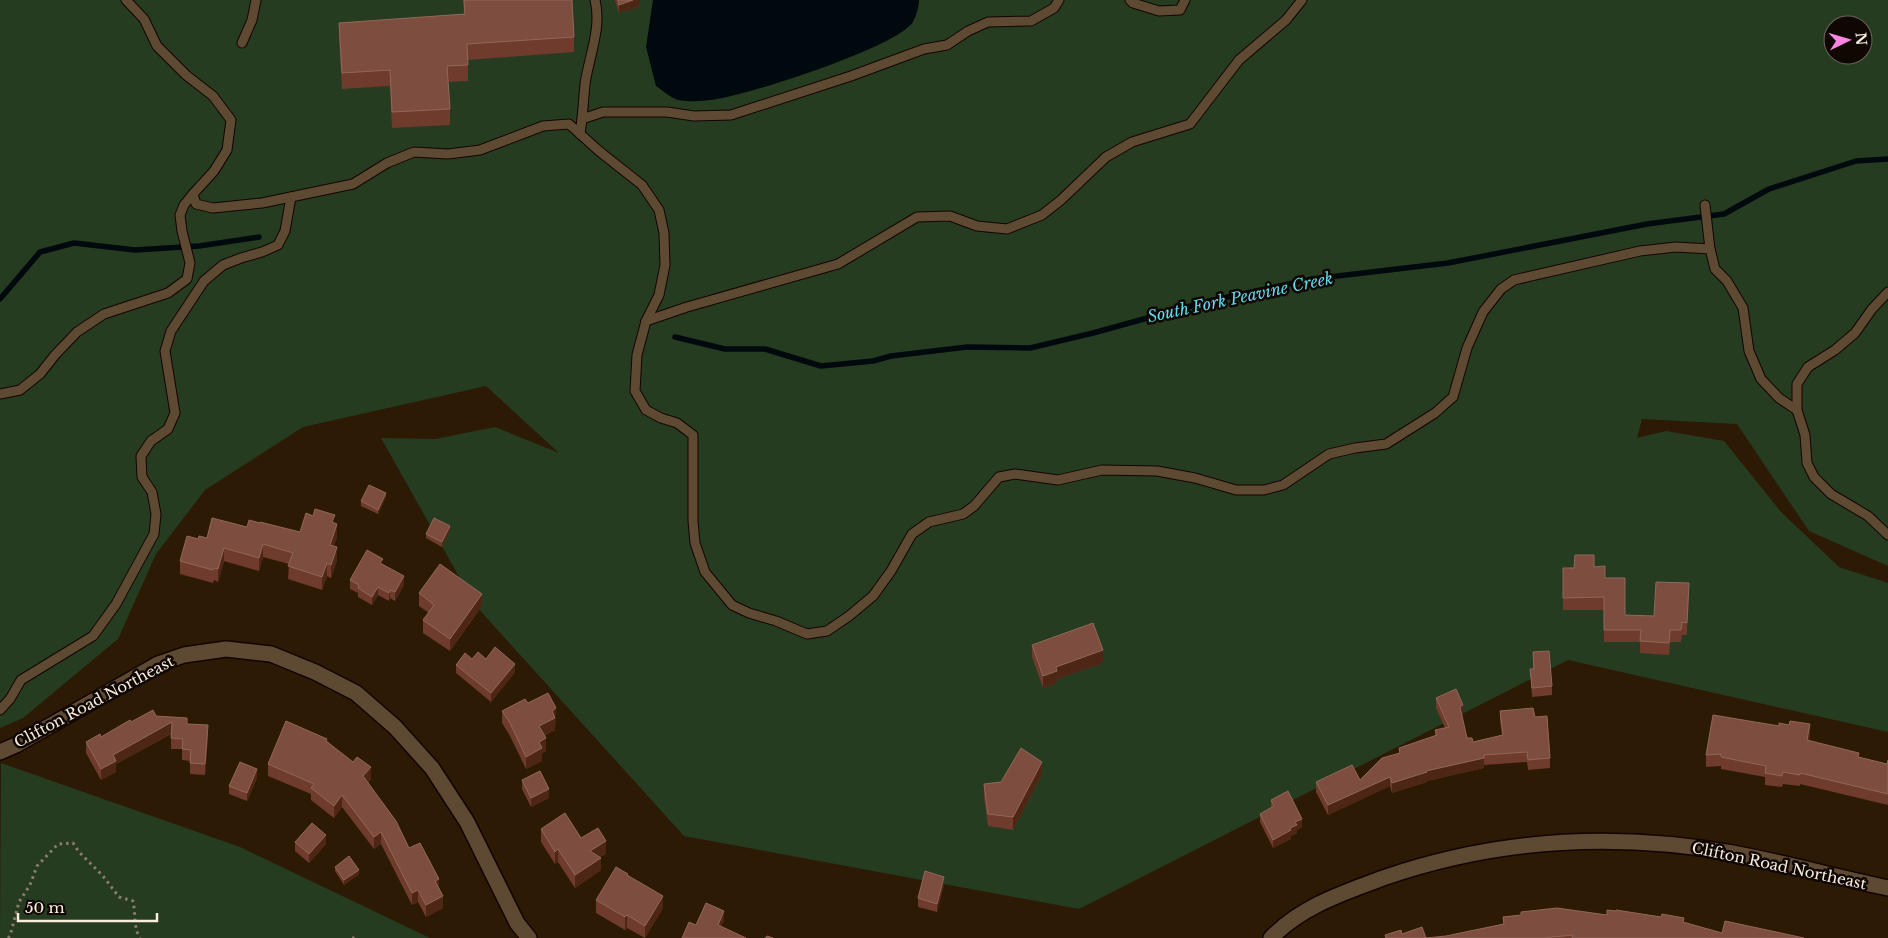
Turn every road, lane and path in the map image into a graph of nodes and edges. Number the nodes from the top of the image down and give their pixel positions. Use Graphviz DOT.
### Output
graph roads {
  1 [pos="126,0"];
  2 [pos="256,0"];
  3 [pos="595,0"];
  4 [pos="1059,0"];
  5 [pos="1130,0"];
  6 [pos="1185,0"];
  7 [pos="1302,0"];
  8 [pos="242,43"];
  9 [pos="582,118"];
  10 [pos="580,134"];
  11 [pos="193,194"];
  12 [pos="291,196"];
  13 [pos="1705,204"];
  14 [pos="1710,249"];
  15 [pos="1888,292"];
  16 [pos="646,321"];
  17 [pos="0,394"];
  18 [pos="1797,410"];
  19 [pos="1888,535"];
  20 [pos="0,710"];
  21 [pos="0,752"];
  22 [pos="1888,888"];
  23 [pos="8,938"];
  24 [pos="140,938"];
  25 [pos="352,938"];
  26 [pos="356,938"];
  27 [pos="529,938"];
  28 [pos="1271,938"];
  1 -- 11 [label="lane"];
  2 -- 8 [label="lane"];
  3 -- 9 [label="lane"];
  4 -- 9 [label="lane"];
  5 -- 6 [label="lane"];
  7 -- 16 [label="lane"];
  9 -- 10 [label="lane"];
  10 -- 12 [label="lane"];
  10 -- 16 [label="lane"];
  11 -- 12 [label="lane"];
  11 -- 17 [label="lane"];
  12 -- 20 [label="lane"];
  13 -- 14 [label="lane"];
  14 -- 16 [label="lane"];
  14 -- 18 [label="lane"];
  15 -- 18 [label="lane"];
  18 -- 19 [label="lane"];
  21 -- 27 [label="street, Clifton Road Northeast"];
  22 -- 28 [label="street, Clifton Road Northeast"];
  23 -- 24 [label="path"];
  25 -- 26 [label="path"];
}
